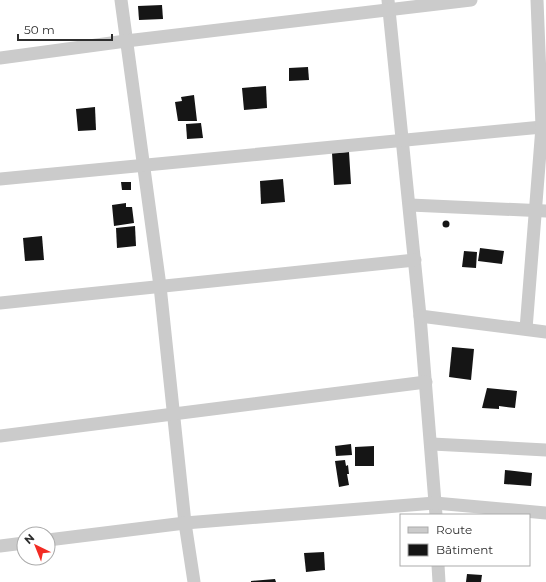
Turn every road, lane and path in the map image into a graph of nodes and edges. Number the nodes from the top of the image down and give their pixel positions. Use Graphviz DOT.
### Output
graph roads {
  1 [pos="121,0"];
  2 [pos="471,0"];
  3 [pos="537,0"];
  4 [pos="388,5"];
  5 [pos="126,41"];
  6 [pos="0,58"];
  7 [pos="542,127"];
  8 [pos="403,140"];
  9 [pos="143,164"];
  10 [pos="0,179"];
  11 [pos="410,205"];
  12 [pos="541,211"];
  13 [pos="415,260"];
  14 [pos="160,286"];
  15 [pos="0,303"];
  16 [pos="420,316"];
  17 [pos="526,330"];
  18 [pos="546,332"];
  19 [pos="426,382"];
  20 [pos="174,414"];
  21 [pos="0,436"];
  22 [pos="432,444"];
  23 [pos="546,450"];
  24 [pos="435,509"];
  25 [pos="546,513"];
  26 [pos="185,523"];
  27 [pos="56,539"];
  28 [pos="16,544"];
  29 [pos="0,546"];
  30 [pos="438,566"];
  31 [pos="194,582"];
  32 [pos="439,582"];
  1 -- 5 [label="street"];
  2 -- 4 [label="street"];
  3 -- 7 [label="street"];
  4 -- 5 [label="street"];
  4 -- 8 [label="street"];
  5 -- 6 [label="street"];
  5 -- 9 [label="street"];
  7 -- 8 [label="street"];
  7 -- 12 [label="street"];
  8 -- 9 [label="street"];
  8 -- 11 [label="street"];
  9 -- 10 [label="street"];
  9 -- 14 [label="street"];
  11 -- 12 [label="street"];
  11 -- 13 [label="street"];
  12 -- 17 [label="street"];
  13 -- 14 [label="street"];
  13 -- 16 [label="street"];
  14 -- 15 [label="street"];
  14 -- 20 [label="street"];
  16 -- 17 [label="street"];
  16 -- 19 [label="street"];
  17 -- 18 [label="street"];
  19 -- 20 [label="street"];
  19 -- 22 [label="street"];
  20 -- 21 [label="street"];
  20 -- 26 [label="street"];
  22 -- 23 [label="street"];
  22 -- 24 [label="street"];
  24 -- 25 [label="street"];
  24 -- 26 [label="street"];
  26 -- 27 [label="street"];
  26 -- 31 [label="street"];
  28 -- 29 [label="street"];
  30 -- 32 [label="street"];
}
